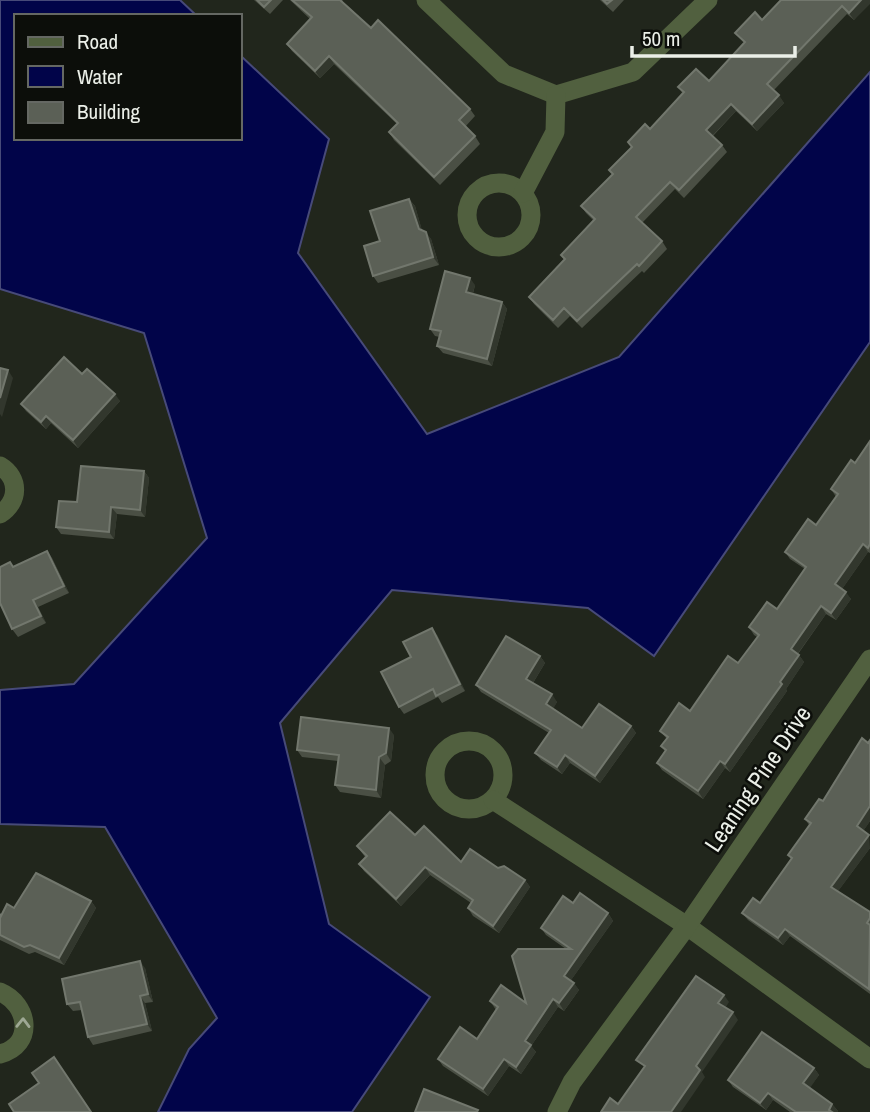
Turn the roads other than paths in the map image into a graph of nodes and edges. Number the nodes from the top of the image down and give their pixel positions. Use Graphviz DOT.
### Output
graph roads {
  1 [pos="426,0"];
  2 [pos="708,0"];
  3 [pos="556,95"];
  4 [pos="523,192"];
  5 [pos="0,466"];
  6 [pos="0,514"];
  7 [pos="870,659"];
  8 [pos="493,800"];
  9 [pos="687,926"];
  10 [pos="0,992"];
  11 [pos="0,1054"];
  12 [pos="870,1059"];
  13 [pos="557,1112"];
  1 -- 3 [label="street"];
  2 -- 3 [label="street"];
  3 -- 4 [label="street"];
  5 -- 6 [label="street"];
  7 -- 9 [label="street, Leaning Pine Drive"];
  8 -- 9 [label="street"];
  9 -- 12 [label="street"];
  9 -- 13 [label="street, Leaning Pine Drive"];
  11 -- 10 [label="street, one-way"];
}
